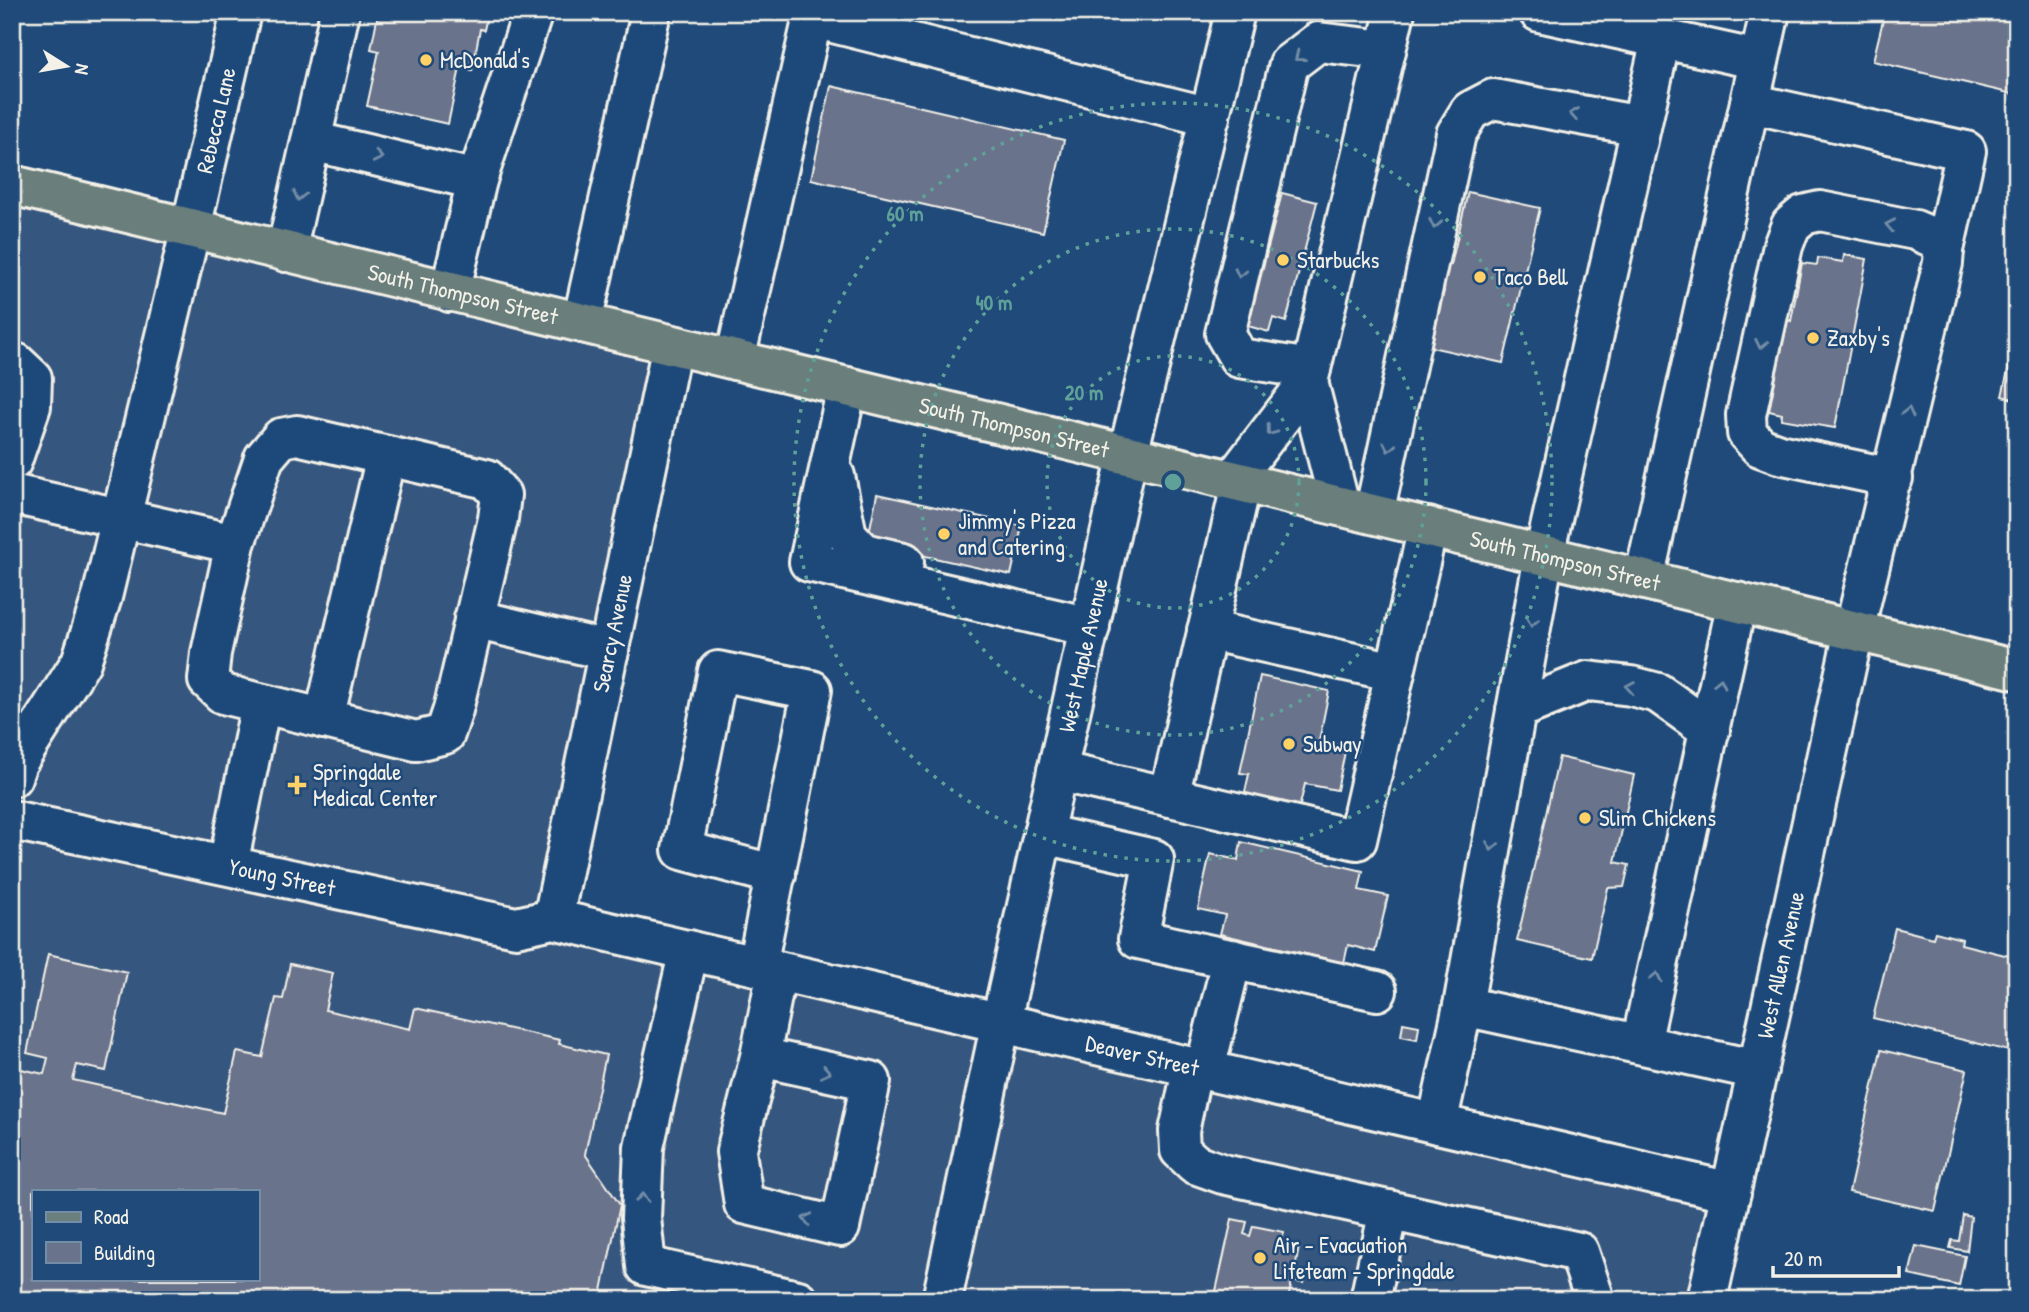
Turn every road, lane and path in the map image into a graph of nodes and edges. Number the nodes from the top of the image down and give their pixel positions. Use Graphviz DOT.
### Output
graph roads {
  1 [pos="241,12"];
  2 [pos="340,12"];
  3 [pos="364,12"];
  4 [pos="533,12"];
  5 [pos="651,12"];
  6 [pos="1236,12"];
  7 [pos="1395,12"];
  8 [pos="1539,12"];
  9 [pos="1770,12"];
  10 [pos="814,15"];
  11 [pos="1661,39"];
  12 [pos="1386,50"];
  13 [pos="1759,60"];
  14 [pos="1750,103"];
  15 [pos="1210,117"];
  16 [pos="1641,126"];
  17 [pos="314,128"];
  18 [pos="477,180"];
  19 [pos="12,185"];
  20 [pos="191,228"];
  21 [pos="1944,250"];
  22 [pos="286,252"];
  23 [pos="450,292"];
  24 [pos="583,323"];
  25 [pos="672,345"];
  26 [pos="735,360"];
  27 [pos="12,362"];
  28 [pos="1310,375"];
  29 [pos="847,387"];
  30 [pos="1128,454"];
  31 [pos="386,456"];
  32 [pos="12,461"];
  33 [pos="1893,478"];
  34 [pos="1237,480"];
  35 [pos="12,494"];
  36 [pos="1357,510"];
  37 [pos="121,519"];
  38 [pos="1428,527"];
  39 [pos="234,544"];
  40 [pos="1544,555"];
  41 [pos="1644,579"];
  42 [pos="1737,602"];
  43 [pos="474,619"];
  44 [pos="1090,627"];
  45 [pos="1207,630"];
  46 [pos="1854,631"];
  47 [pos="609,651"];
  48 [pos="2017,670"];
  49 [pos="1395,671"];
  50 [pos="261,704"];
  51 [pos="1516,710"];
  52 [pos="324,719"];
  53 [pos="1710,730"];
  54 [pos="1058,771"];
  55 [pos="12,777"];
  56 [pos="1169,797"];
  57 [pos="12,820"];
  58 [pos="1043,834"];
  59 [pos="228,866"];
  60 [pos="776,875"];
  61 [pos="553,919"];
  62 [pos="689,950"];
  63 [pos="1232,959"];
  64 [pos="767,968"];
  65 [pos="1377,991"];
  66 [pos="1463,1006"];
  67 [pos="1002,1022"];
  68 [pos="1641,1044"];
  69 [pos="760,1057"];
  70 [pos="1199,1068"];
  71 [pos="1758,1070"];
  72 [pos="1437,1124"];
  73 [pos="1731,1192"];
  74 [pos="1389,1210"];
  75 [pos="712,1291"];
  76 [pos="797,1300"];
  77 [pos="942,1300"];
  78 [pos="1370,1300"];
  79 [pos="1591,1300"];
  80 [pos="1707,1300"];
  1 -- 20 [label="street, Rebecca Lane"];
  2 -- 17 [label="street"];
  3 -- 17 [label="street"];
  4 -- 18 [label="street"];
  5 -- 24 [label="street"];
  6 -- 15 [label="street, West Maple Avenue"];
  7 -- 12 [label="street"];
  8 -- 11 [label="street"];
  9 -- 13 [label="street"];
  10 -- 15 [label="street"];
  10 -- 26 [label="street"];
  11 -- 13 [label="street"];
  11 -- 16 [label="street"];
  12 -- 28 [label="street"];
  12 -- 28 [label="street, one-way"];
  13 -- 14 [label="street"];
  14 -- 21 [label="street, West Allen Avenue"];
  14 -- 41 [label="street"];
  15 -- 30 [label="street, West Maple Avenue"];
  16 -- 36 [label="street, one-way"];
  16 -- 40 [label="street"];
  17 -- 18 [label="street, one-way"];
  17 -- 22 [label="street, one-way"];
  18 -- 23 [label="street"];
  19 -- 20 [label="main road, South Thompson Street"];
  20 -- 22 [label="main road, South Thompson Street"];
  20 -- 37 [label="street, Rebecca Lane"];
  33 -- 21 [label="street, West Allen Avenue, one-way"];
  21 -- 33 [label="street, one-way"];
  22 -- 23 [label="main road, South Thompson Street"];
  23 -- 24 [label="main road, South Thompson Street"];
  24 -- 25 [label="main road, South Thompson Street"];
  25 -- 26 [label="main road, South Thompson Street"];
  25 -- 47 [label="street, Searcy Avenue"];
  26 -- 29 [label="main road, South Thompson Street"];
  27 -- 32 [label="street"];
  28 -- 34 [label="street, one-way"];
  28 -- 36 [label="street"];
  29 -- 30 [label="main road, South Thompson Street"];
  29 -- 44 [label="street"];
  30 -- 34 [label="main road, South Thompson Street"];
  30 -- 44 [label="street, West Maple Avenue"];
  31 -- 39 [label="street"];
  31 -- 43 [label="street"];
  31 -- 52 [label="street"];
  33 -- 46 [label="street, West Allen Avenue"];
  34 -- 36 [label="main road, South Thompson Street"];
  34 -- 45 [label="street"];
  35 -- 37 [label="street"];
  36 -- 38 [label="main road, South Thompson Street"];
  37 -- 39 [label="street"];
  37 -- 55 [label="street, Rebecca Lane"];
  38 -- 40 [label="main road, South Thompson Street"];
  38 -- 49 [label="street"];
  39 -- 50 [label="street"];
  40 -- 41 [label="main road, South Thompson Street"];
  40 -- 51 [label="street, one-way"];
  41 -- 42 [label="main road, South Thompson Street"];
  42 -- 46 [label="main road, South Thompson Street"];
  53 -- 42 [label="street, one-way"];
  43 -- 47 [label="street"];
  43 -- 52 [label="street"];
  44 -- 54 [label="street, West Maple Avenue"];
  45 -- 49 [label="street"];
  45 -- 56 [label="street"];
  46 -- 48 [label="main road, South Thompson Street"];
  46 -- 71 [label="street, West Allen Avenue"];
  47 -- 61 [label="street, Searcy Avenue"];
  49 -- 56 [label="street"];
  50 -- 52 [label="street"];
  50 -- 59 [label="street"];
  53 -- 51 [label="street, one-way"];
  51 -- 66 [label="street, one-way"];
  68 -- 53 [label="street, one-way"];
  54 -- 56 [label="street"];
  54 -- 58 [label="street, West Maple Avenue"];
  57 -- 59 [label="street, Young Street"];
  58 -- 63 [label="street"];
  58 -- 67 [label="street, West Maple Avenue"];
  59 -- 61 [label="street, Young Street"];
  60 -- 60 [label="street"];
  60 -- 64 [label="street"];
  61 -- 62 [label="street, Deaver Street"];
  62 -- 64 [label="street, Deaver Street"];
  75 -- 62 [label="street, one-way"];
  63 -- 65 [label="street"];
  63 -- 70 [label="street"];
  64 -- 67 [label="street, Deaver Street"];
  64 -- 69 [label="street"];
  66 -- 68 [label="street"];
  66 -- 72 [label="street"];
  67 -- 70 [label="street, Deaver Street"];
  67 -- 77 [label="street, West Maple Avenue"];
  68 -- 71 [label="street"];
  69 -- 69 [label="street, one-way"];
  70 -- 72 [label="street, Deaver Street"];
  70 -- 74 [label="street"];
  71 -- 73 [label="street, West Allen Avenue"];
  72 -- 73 [label="street, Deaver Street"];
  73 -- 80 [label="street, West Allen Avenue"];
  74 -- 78 [label="street"];
  74 -- 79 [label="street"];
  75 -- 76 [label="street"];
}
